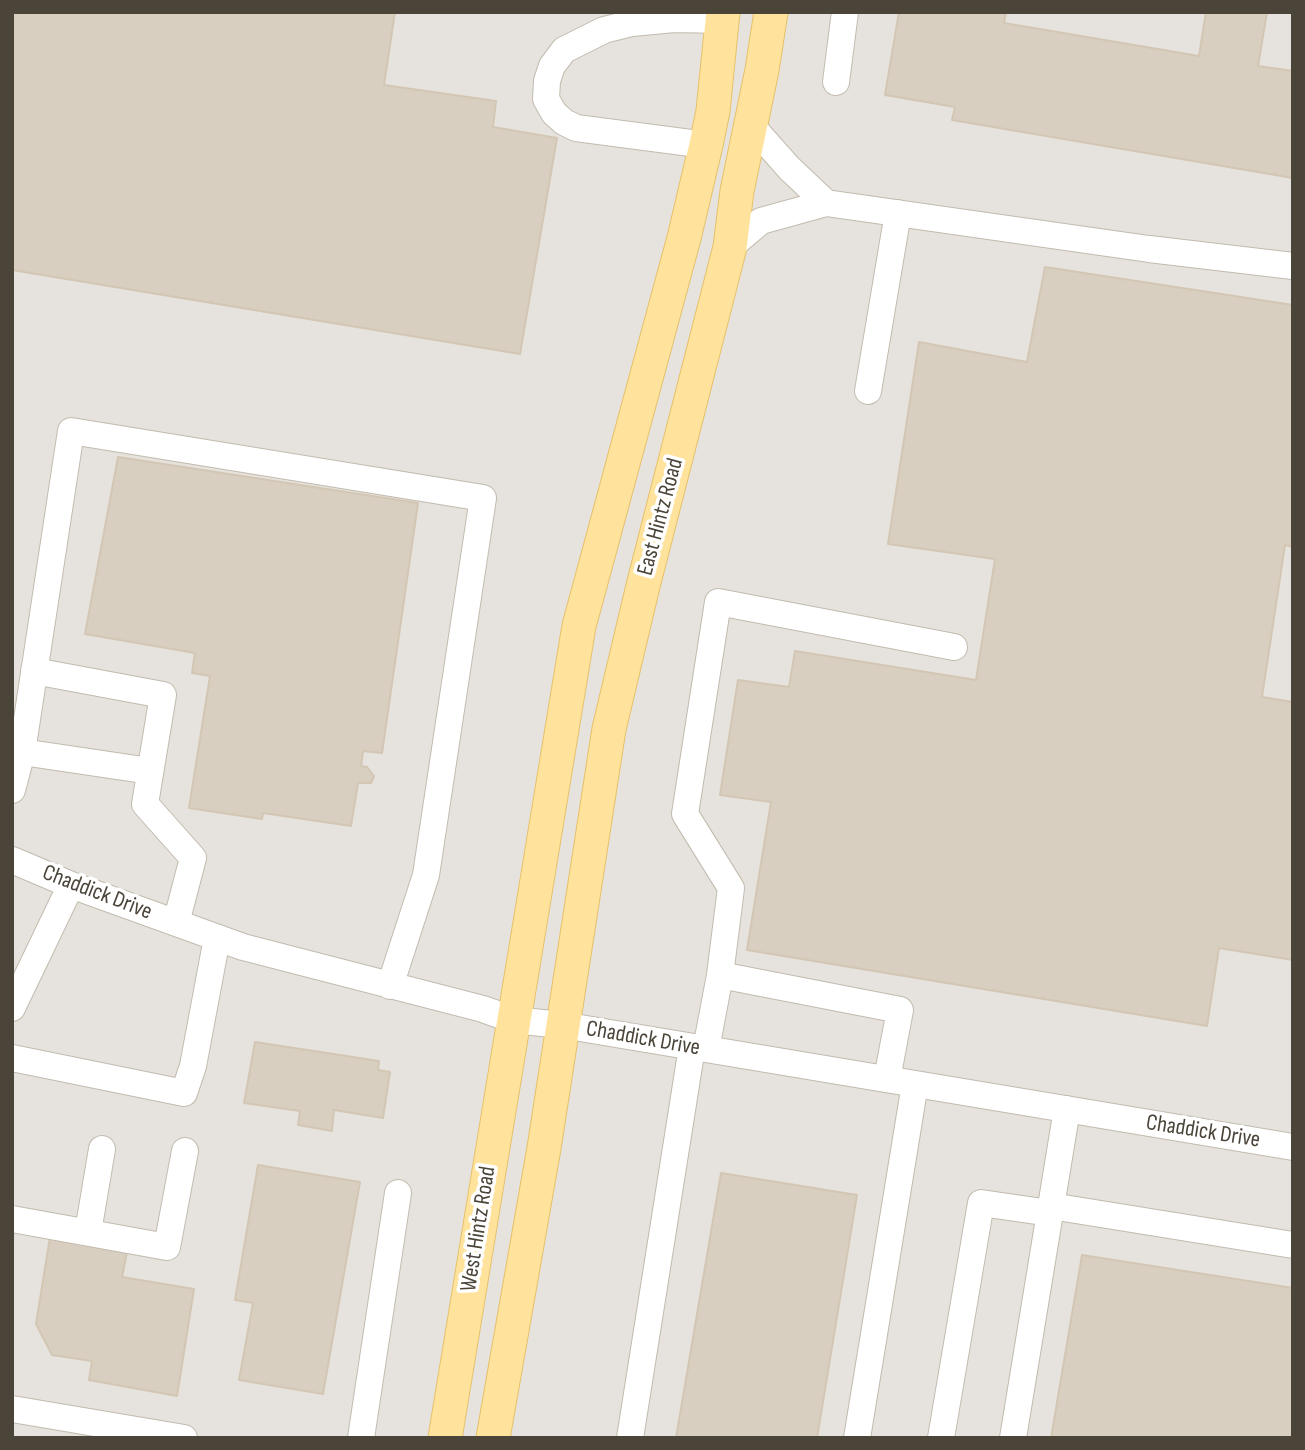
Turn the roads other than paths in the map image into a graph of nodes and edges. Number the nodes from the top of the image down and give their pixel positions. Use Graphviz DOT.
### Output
graph roads {
  1 [pos="771,12"];
  2 [pos="845,12"];
  3 [pos="722,16"];
  4 [pos="836,82"];
  5 [pos="750,124"];
  6 [pos="706,145"];
  7 [pos="826,203"];
  8 [pos="898,213"];
  9 [pos="730,247"];
  10 [pos="1293,266"];
  11 [pos="868,391"];
  12 [pos="954,647"];
  13 [pos="34,671"];
  14 [pos="22,752"];
  15 [pos="150,771"];
  16 [pos="12,790"];
  17 [pos="12,860"];
  18 [pos="71,885"];
  19 [pos="176,923"];
  20 [pos="217,938"];
  21 [pos="720,975"];
  22 [pos="390,986"];
  23 [pos="12,1008"];
  24 [pos="513,1020"];
  25 [pos="562,1024"];
  26 [pos="699,1048"];
  27 [pos="12,1058"];
  28 [pos="887,1079"];
  29 [pos="915,1084"];
  30 [pos="1067,1109"];
  31 [pos="1293,1147"];
  32 [pos="102,1149"];
  33 [pos="185,1152"];
  34 [pos="398,1193"];
  35 [pos="1050,1210"];
  36 [pos="12,1219"];
  37 [pos="88,1232"];
  38 [pos="1293,1245"];
  39 [pos="12,1409"];
  40 [pos="184,1438"];
  41 [pos="361,1438"];
  42 [pos="444,1438"];
  43 [pos="493,1438"];
  44 [pos="630,1438"];
  45 [pos="857,1438"];
  46 [pos="941,1438"];
  47 [pos="1013,1438"];
  1 -- 5 [label="main road, East Hintz Road"];
  2 -- 4 [label="street"];
  3 -- 6 [label="main road"];
  3 -- 6 [label="street"];
  5 -- 7 [label="street"];
  5 -- 9 [label="main road, East Hintz Road"];
  6 -- 24 [label="main road"];
  7 -- 8 [label="street"];
  7 -- 9 [label="street"];
  8 -- 10 [label="street"];
  8 -- 11 [label="street"];
  9 -- 25 [label="main road, East Hintz Road"];
  12 -- 21 [label="street"];
  13 -- 14 [label="street"];
  13 -- 15 [label="street"];
  13 -- 22 [label="street"];
  14 -- 15 [label="street"];
  14 -- 16 [label="street"];
  15 -- 19 [label="street"];
  17 -- 18 [label="street, Chaddick Drive"];
  18 -- 19 [label="street, Chaddick Drive"];
  18 -- 23 [label="street"];
  19 -- 20 [label="street, Chaddick Drive"];
  20 -- 22 [label="street, Chaddick Drive"];
  20 -- 27 [label="street"];
  21 -- 26 [label="street"];
  21 -- 28 [label="street"];
  22 -- 24 [label="street, Chaddick Drive"];
  24 -- 25 [label="street, Chaddick Drive"];
  24 -- 42 [label="main road, West Hintz Road"];
  25 -- 26 [label="street, Chaddick Drive"];
  25 -- 43 [label="main road, West Hintz Road"];
  26 -- 28 [label="street, Chaddick Drive"];
  26 -- 44 [label="street"];
  28 -- 29 [label="street, Chaddick Drive"];
  29 -- 30 [label="street, Chaddick Drive"];
  29 -- 45 [label="street"];
  30 -- 31 [label="street, Chaddick Drive"];
  30 -- 35 [label="street"];
  32 -- 37 [label="street"];
  33 -- 37 [label="street"];
  34 -- 41 [label="street"];
  35 -- 38 [label="street"];
  35 -- 46 [label="street"];
  35 -- 47 [label="street"];
  36 -- 37 [label="street"];
  39 -- 40 [label="street"];
}
